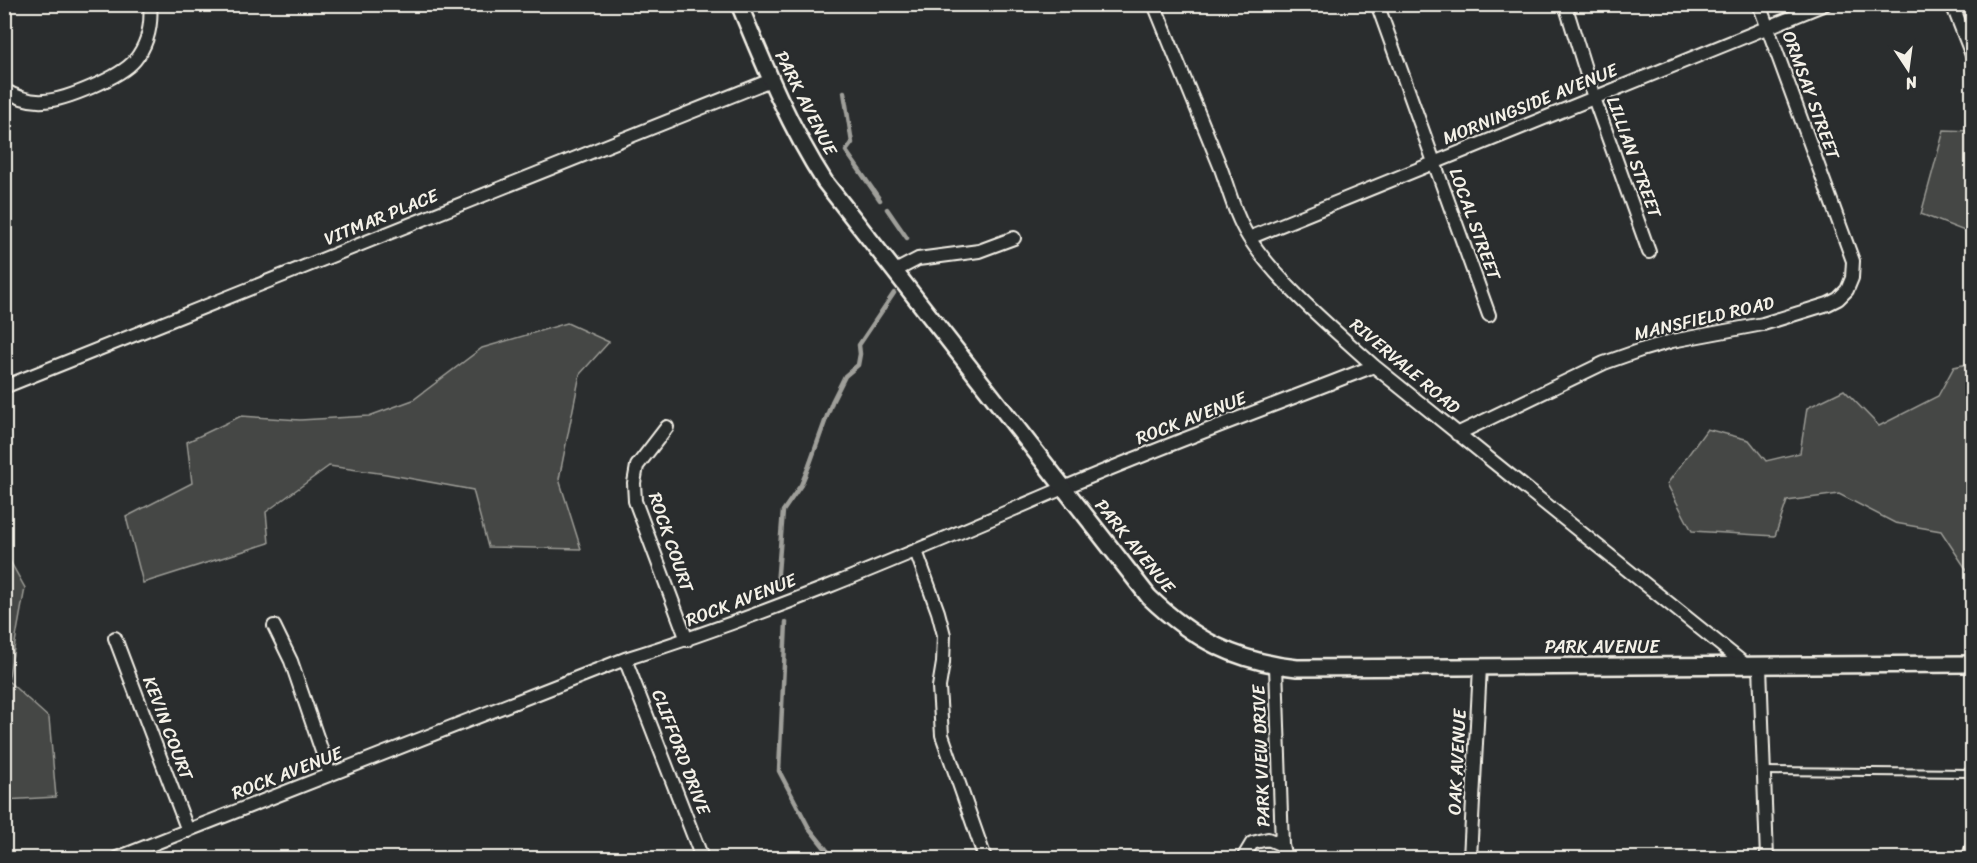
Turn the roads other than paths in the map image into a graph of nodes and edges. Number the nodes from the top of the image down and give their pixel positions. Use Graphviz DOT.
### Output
graph roads {
  1 [pos="150,4"];
  2 [pos="739,4"];
  3 [pos="1154,4"];
  4 [pos="1565,4"];
  5 [pos="1759,4"];
  6 [pos="1825,4"];
  7 [pos="1952,4"];
  8 [pos="1378,9"];
  9 [pos="1767,28"];
  10 [pos="1972,55"];
  11 [pos="771,80"];
  12 [pos="4,90"];
  13 [pos="1594,98"];
  14 [pos="1434,162"];
  15 [pos="1821,174"];
  16 [pos="1014,238"];
  17 [pos="1249,238"];
  18 [pos="1649,252"];
  19 [pos="894,271"];
  20 [pos="1489,315"];
  21 [pos="1374,366"];
  22 [pos="4,387"];
  23 [pos="667,427"];
  24 [pos="1457,434"];
  25 [pos="1064,488"];
  26 [pos="916,552"];
  27 [pos="274,627"];
  28 [pos="115,638"];
  29 [pos="687,640"];
  30 [pos="626,659"];
  31 [pos="1972,664"];
  32 [pos="1276,666"];
  33 [pos="1753,666"];
  34 [pos="1480,667"];
  35 [pos="1764,771"];
  36 [pos="1972,773"];
  37 [pos="330,775"];
  38 [pos="188,831"];
  39 [pos="1972,839"];
  40 [pos="1282,845"];
  41 [pos="117,858"];
  42 [pos="702,858"];
  43 [pos="985,858"];
  44 [pos="1244,858"];
  45 [pos="1285,858"];
  46 [pos="1470,858"];
  47 [pos="1767,858"];
  48 [pos="1965,858"];
  1 -- 12 [label="street"];
  2 -- 11 [label="street, PARK AVENUE"];
  3 -- 17 [label="street, RIVERVALE ROAD"];
  4 -- 13 [label="street, LILLIAN STREET"];
  5 -- 9 [label="street, ORMSAY STREET"];
  6 -- 9 [label="street, MORNINGSIDE AVENUE"];
  7 -- 10 [label="street"];
  8 -- 14 [label="street, LOCAL STREET"];
  9 -- 13 [label="street, MORNINGSIDE AVENUE"];
  9 -- 15 [label="street, ORMSAY STREET"];
  11 -- 19 [label="street, PARK AVENUE"];
  11 -- 22 [label="street, VITMAR PLACE"];
  13 -- 14 [label="street, MORNINGSIDE AVENUE"];
  13 -- 18 [label="street, LILLIAN STREET"];
  14 -- 17 [label="street, MORNINGSIDE AVENUE"];
  14 -- 20 [label="street, LOCAL STREET"];
  15 -- 24 [label="street, MANSFIELD ROAD"];
  16 -- 19 [label="street"];
  17 -- 21 [label="street, RIVERVALE ROAD"];
  19 -- 25 [label="street, PARK AVENUE"];
  21 -- 24 [label="street, RIVERVALE ROAD"];
  21 -- 25 [label="street, ROCK AVENUE"];
  23 -- 29 [label="street, ROCK COURT"];
  24 -- 33 [label="street, RIVERVALE ROAD"];
  25 -- 26 [label="street, ROCK AVENUE"];
  25 -- 32 [label="street, PARK AVENUE"];
  26 -- 29 [label="street, ROCK AVENUE"];
  26 -- 43 [label="street"];
  27 -- 37 [label="street"];
  28 -- 38 [label="street, KEVIN COURT"];
  29 -- 30 [label="street, ROCK AVENUE"];
  30 -- 37 [label="street, ROCK AVENUE"];
  30 -- 42 [label="street, CLIFFORD DRIVE"];
  31 -- 33 [label="street, PARK AVENUE"];
  32 -- 34 [label="street, PARK AVENUE"];
  32 -- 40 [label="street, PARK VIEW DRIVE"];
  33 -- 34 [label="street, PARK AVENUE"];
  33 -- 35 [label="street"];
  34 -- 46 [label="street, OAK AVENUE"];
  35 -- 36 [label="lane"];
  35 -- 47 [label="street"];
  37 -- 38 [label="street, ROCK AVENUE"];
  38 -- 41 [label="street, ROCK AVENUE"];
  39 -- 48 [label="lane"];
  40 -- 44 [label="street, PARK VIEW DRIVE"];
  40 -- 45 [label="street, PARK VIEW DRIVE"];
}
